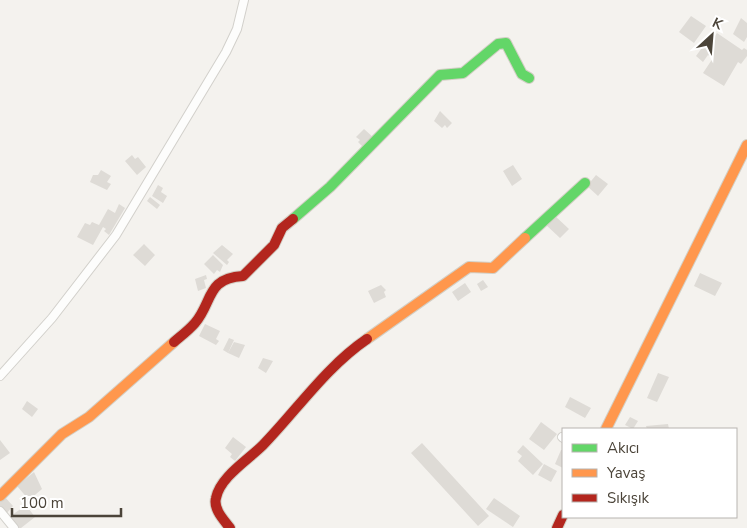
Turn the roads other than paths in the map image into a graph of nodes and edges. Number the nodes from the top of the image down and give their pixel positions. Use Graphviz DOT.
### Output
graph roads {
  1 [pos="244,0"];
  2 [pos="529,78"];
  3 [pos="747,145"];
  4 [pos="585,183"];
  5 [pos="0,376"];
  6 [pos="606,428"];
  7 [pos="0,496"];
  8 [pos="0,511"];
  9 [pos="14,528"];
  10 [pos="230,528"];
  1 -- 5 [label="street"];
  2 -- 7 [label="street"];
  3 -- 6 [label="street"];
  4 -- 10 [label="street"];
  8 -- 9 [label="street"];
}
